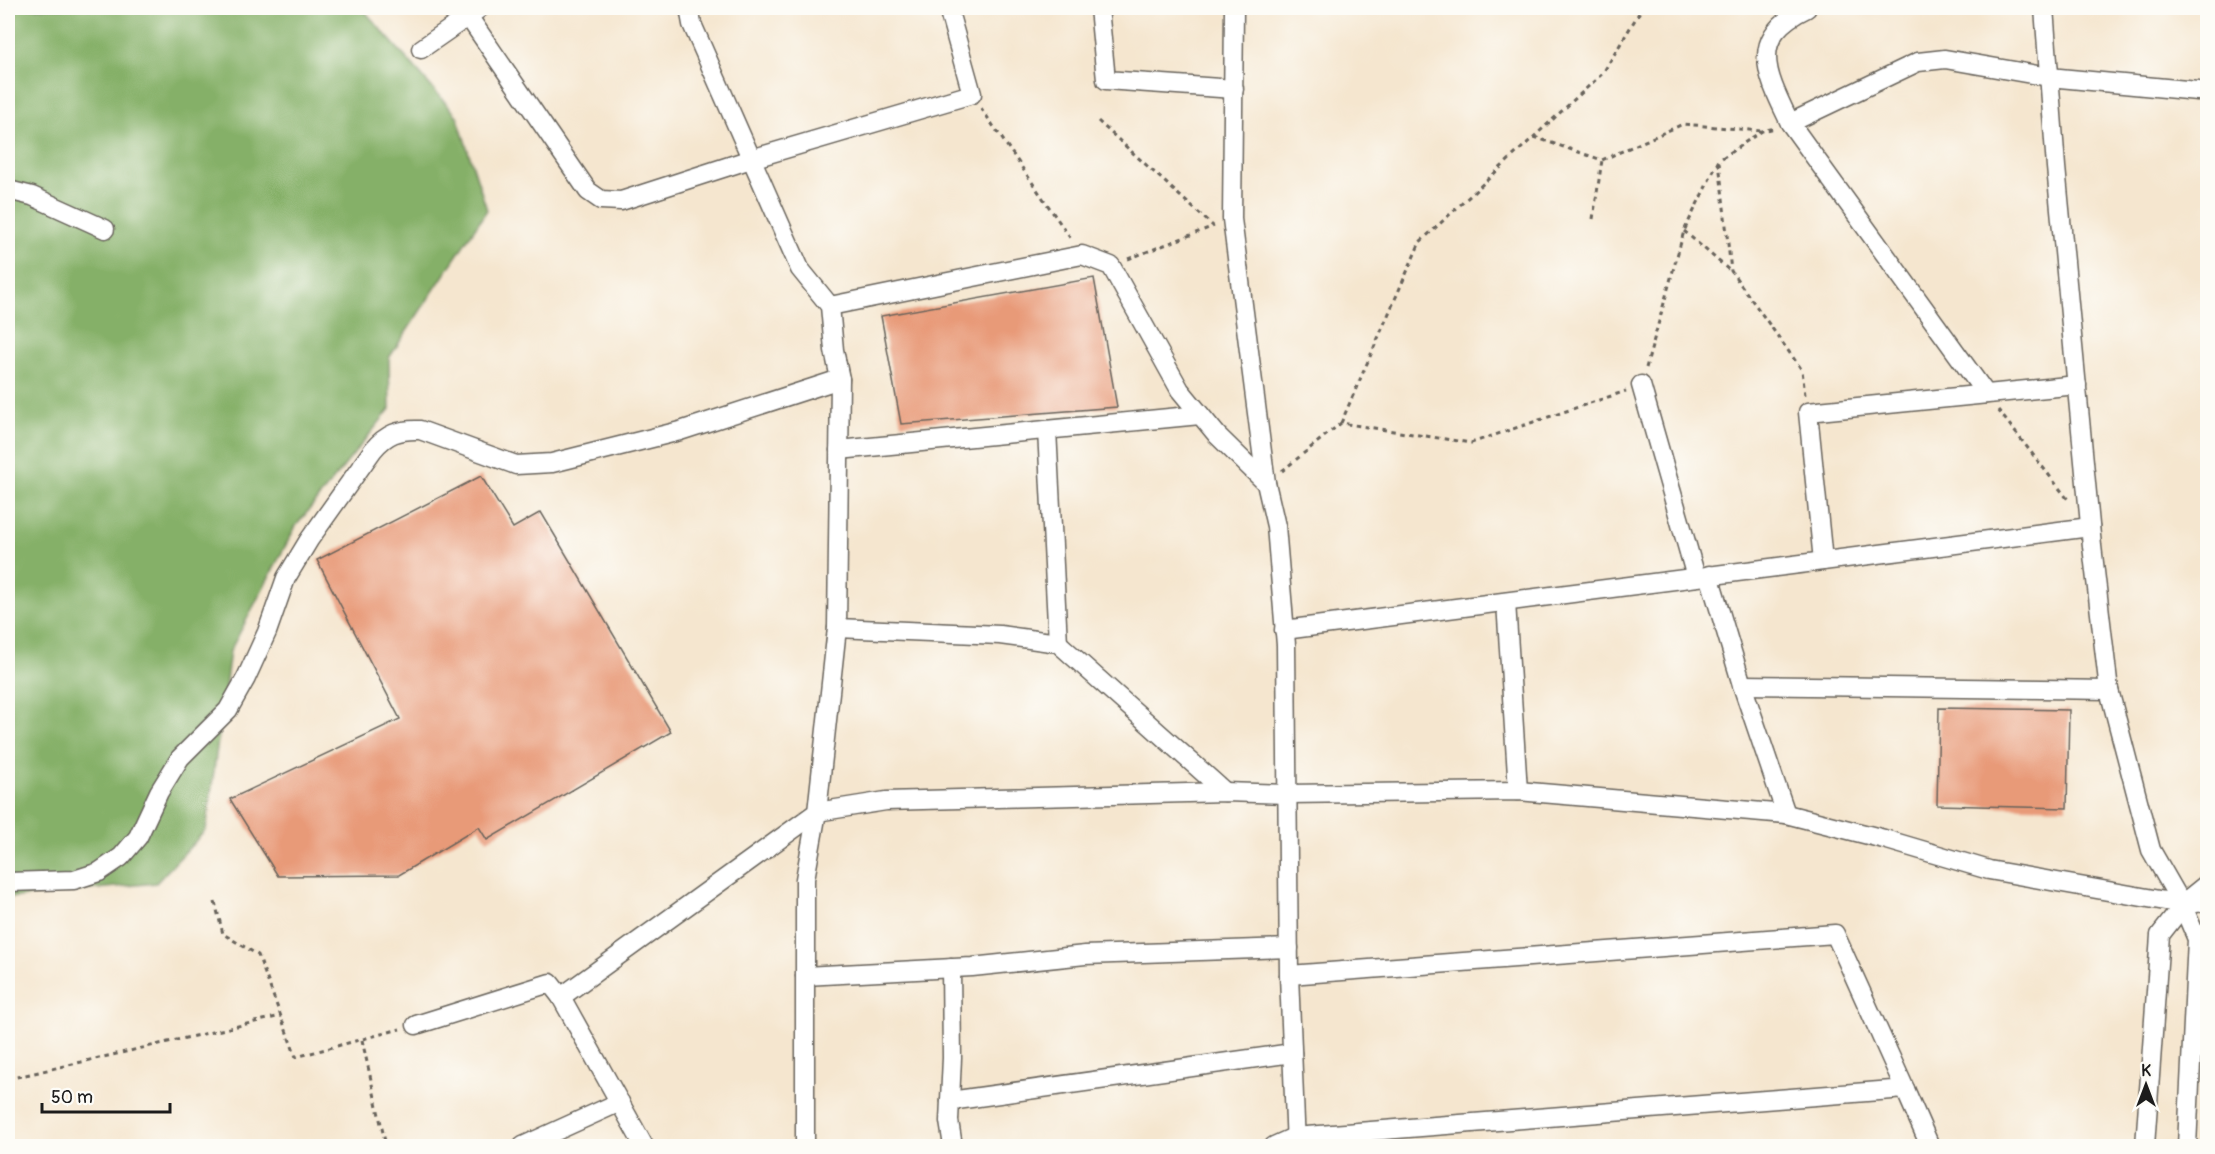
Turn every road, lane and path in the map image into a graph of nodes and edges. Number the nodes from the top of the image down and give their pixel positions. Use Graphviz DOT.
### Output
graph roads {
  1 [pos="689,8"];
  2 [pos="948,8"];
  3 [pos="1099,8"];
  4 [pos="1234,8"];
  5 [pos="1642,8"];
  6 [pos="1807,8"];
  7 [pos="2046,11"];
  8 [pos="474,12"];
  9 [pos="421,49"];
  10 [pos="2049,76"];
  11 [pos="1234,89"];
  12 [pos="2208,92"];
  13 [pos="972,94"];
  14 [pos="1098,121"];
  15 [pos="1790,123"];
  16 [pos="1762,131"];
  17 [pos="1534,137"];
  18 [pos="751,159"];
  19 [pos="1602,160"];
  20 [pos="1719,160"];
  21 [pos="8,190"];
  22 [pos="1232,219"];
  23 [pos="1593,219"];
  24 [pos="1213,226"];
  25 [pos="105,229"];
  26 [pos="1683,231"];
  27 [pos="1082,255"];
  28 [pos="1111,266"];
  29 [pos="1731,271"];
  30 [pos="830,306"];
  31 [pos="840,379"];
  32 [pos="1641,385"];
  33 [pos="2077,385"];
  34 [pos="1986,394"];
  35 [pos="1808,412"];
  36 [pos="1200,415"];
  37 [pos="1341,423"];
  38 [pos="1047,430"];
  39 [pos="839,450"];
  40 [pos="1266,483"];
  41 [pos="2090,526"];
  42 [pos="1823,561"];
  43 [pos="1703,576"];
  44 [pos="1506,602"];
  45 [pos="837,628"];
  46 [pos="1284,630"];
  47 [pos="1058,643"];
  48 [pos="1742,686"];
  49 [pos="2109,690"];
  50 [pos="1518,791"];
  51 [pos="1225,792"];
  52 [pos="1288,794"];
  53 [pos="817,812"];
  54 [pos="1786,814"];
  55 [pos="8,882"];
  56 [pos="2208,883"];
  57 [pos="215,902"];
  58 [pos="2208,902"];
  59 [pos="2182,905"];
  60 [pos="1289,948"];
  61 [pos="951,968"];
  62 [pos="1289,975"];
  63 [pos="805,976"];
  64 [pos="561,997"];
  65 [pos="281,1016"];
  66 [pos="416,1025"];
  67 [pos="362,1040"];
  68 [pos="1292,1053"];
  69 [pos="8,1079"];
  70 [pos="1905,1089"];
  71 [pos="950,1101"];
  72 [pos="620,1102"];
  73 [pos="1295,1142"];
  74 [pos="386,1146"];
  75 [pos="523,1146"];
  76 [pos="644,1146"];
  77 [pos="805,1146"];
  78 [pos="953,1146"];
  79 [pos="1274,1146"];
  80 [pos="1930,1146"];
  81 [pos="2145,1146"];
  82 [pos="2187,1146"];
  1 -- 18 [label="street"];
  2 -- 13 [label="street"];
  3 -- 11 [label="street"];
  4 -- 11 [label="street"];
  5 -- 17 [label="path"];
  6 -- 15 [label="street"];
  7 -- 10 [label="street"];
  8 -- 9 [label="street"];
  8 -- 18 [label="street"];
  10 -- 12 [label="street"];
  10 -- 15 [label="street"];
  10 -- 33 [label="street"];
  11 -- 22 [label="street"];
  13 -- 18 [label="street"];
  13 -- 27 [label="path"];
  14 -- 24 [label="path"];
  15 -- 16 [label="path"];
  15 -- 34 [label="street"];
  16 -- 19 [label="path"];
  16 -- 20 [label="path"];
  17 -- 19 [label="path"];
  17 -- 37 [label="path"];
  18 -- 30 [label="street"];
  19 -- 23 [label="path"];
  20 -- 26 [label="path"];
  20 -- 29 [label="path"];
  21 -- 25 [label="street"];
  22 -- 24 [label="path"];
  22 -- 40 [label="street"];
  24 -- 28 [label="path"];
  26 -- 29 [label="path"];
  26 -- 32 [label="path"];
  27 -- 28 [label="street"];
  27 -- 30 [label="street"];
  28 -- 36 [label="street"];
  29 -- 35 [label="path"];
  30 -- 31 [label="street"];
  31 -- 39 [label="street"];
  31 -- 55 [label="street"];
  32 -- 37 [label="path"];
  32 -- 43 [label="street"];
  33 -- 34 [label="street"];
  33 -- 41 [label="street"];
  34 -- 35 [label="street"];
  34 -- 41 [label="path"];
  35 -- 42 [label="street"];
  36 -- 38 [label="street"];
  36 -- 40 [label="street"];
  37 -- 40 [label="path"];
  38 -- 39 [label="street"];
  38 -- 47 [label="street"];
  39 -- 45 [label="street"];
  40 -- 46 [label="street"];
  41 -- 42 [label="street"];
  41 -- 49 [label="street"];
  42 -- 43 [label="street"];
  43 -- 44 [label="street"];
  43 -- 48 [label="street"];
  44 -- 46 [label="street"];
  44 -- 50 [label="street"];
  45 -- 47 [label="street"];
  45 -- 53 [label="street"];
  46 -- 52 [label="street"];
  47 -- 51 [label="street"];
  48 -- 49 [label="street"];
  48 -- 54 [label="street"];
  49 -- 59 [label="street"];
  50 -- 52 [label="street"];
  50 -- 54 [label="street"];
  51 -- 52 [label="street"];
  51 -- 53 [label="street"];
  52 -- 60 [label="street"];
  53 -- 63 [label="street"];
  53 -- 64 [label="street"];
  54 -- 59 [label="street"];
  56 -- 59 [label="street"];
  57 -- 65 [label="path"];
  58 -- 59 [label="street"];
  59 -- 81 [label="street"];
  59 -- 82 [label="street"];
  60 -- 61 [label="street"];
  60 -- 62 [label="street"];
  61 -- 63 [label="street"];
  61 -- 71 [label="street"];
  62 -- 68 [label="street"];
  62 -- 70 [label="street"];
  63 -- 77 [label="street"];
  64 -- 66 [label="street"];
  64 -- 72 [label="street"];
  65 -- 67 [label="path"];
  65 -- 69 [label="path"];
  66 -- 67 [label="path"];
  67 -- 74 [label="path"];
  68 -- 71 [label="street"];
  68 -- 73 [label="street"];
  70 -- 73 [label="street"];
  70 -- 80 [label="street"];
  71 -- 78 [label="street"];
  72 -- 75 [label="street"];
  72 -- 76 [label="street"];
  73 -- 79 [label="street"];
}
